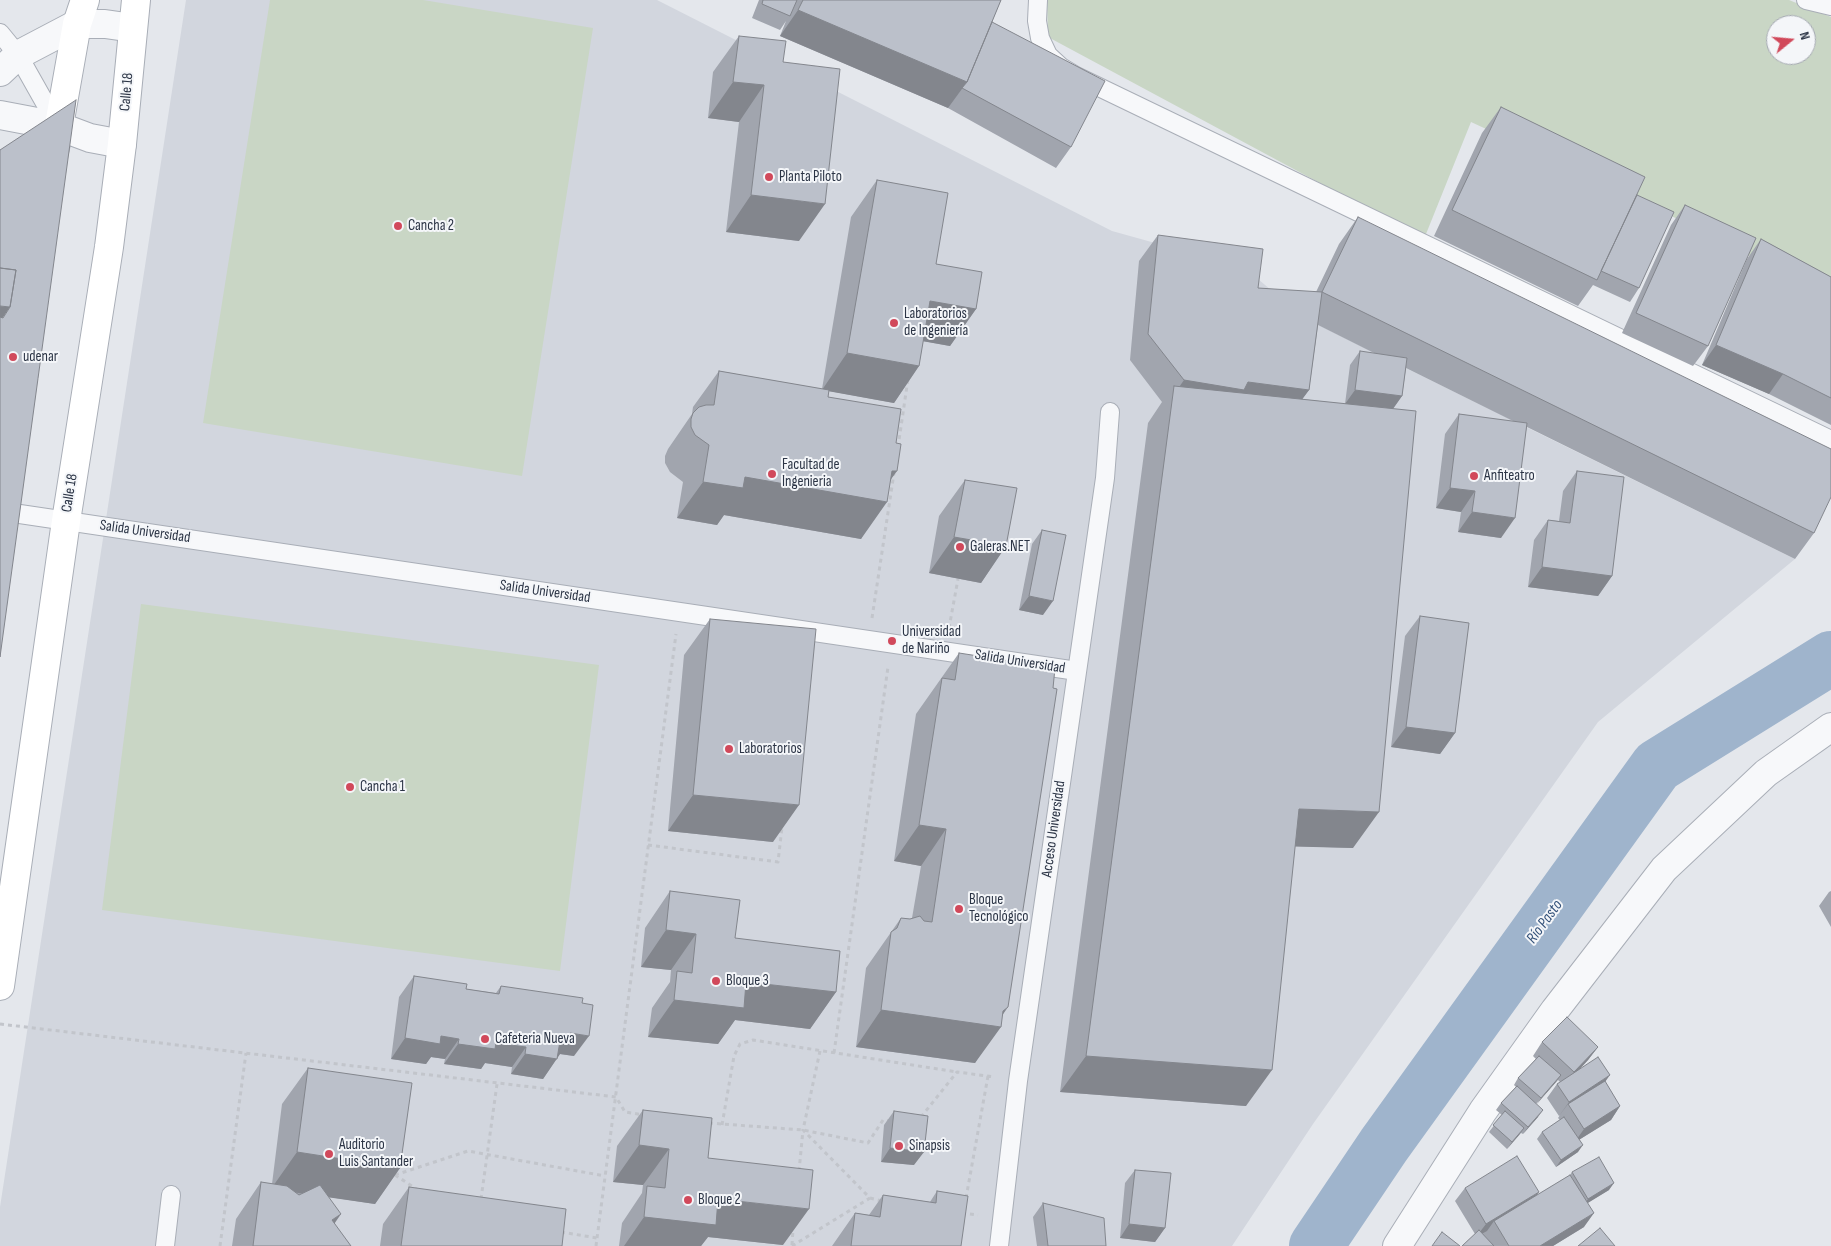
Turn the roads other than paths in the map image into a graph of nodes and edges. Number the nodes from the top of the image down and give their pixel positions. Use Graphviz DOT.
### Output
graph roads {
  1 [pos="136,0"];
  2 [pos="1038,0"];
  3 [pos="1806,0"];
  4 [pos="1831,6"];
  5 [pos="81,12"];
  6 [pos="133,28"];
  7 [pos="0,33"];
  8 [pos="9,63"];
  9 [pos="0,115"];
  10 [pos="58,126"];
  11 [pos="122,144"];
  12 [pos="52,175"];
  13 [pos="1110,412"];
  14 [pos="1831,440"];
  15 [pos="14,503"];
  16 [pos="66,520"];
  17 [pos="9,540"];
  18 [pos="1077,671"];
  19 [pos="1831,727"];
  20 [pos="0,986"];
  21 [pos="171,1195"];
  22 [pos="165,1246"];
  23 [pos="999,1246"];
  24 [pos="1397,1246"];
  1 -- 6 [label="main road, Calle 18"];
  2 -- 14 [label="lane"];
  3 -- 4 [label="lane"];
  5 -- 6 [label="street"];
  5 -- 8 [label="street"];
  5 -- 10 [label="main road"];
  6 -- 11 [label="main road, Calle 18"];
  7 -- 8 [label="lane"];
  8 -- 10 [label="lane"];
  9 -- 10 [label="street"];
  10 -- 11 [label="street"];
  10 -- 12 [label="main road"];
  11 -- 16 [label="main road, Calle 18"];
  13 -- 18 [label="lane, Acceso Universidad"];
  15 -- 16 [label="lane, Salida Universidad"];
  15 -- 17 [label="main road"];
  16 -- 18 [label="lane, Salida Universidad"];
  16 -- 20 [label="main road, Calle 18"];
  18 -- 23 [label="lane, Acceso Universidad"];
  19 -- 24 [label="street"];
  21 -- 22 [label="lane"];
}
